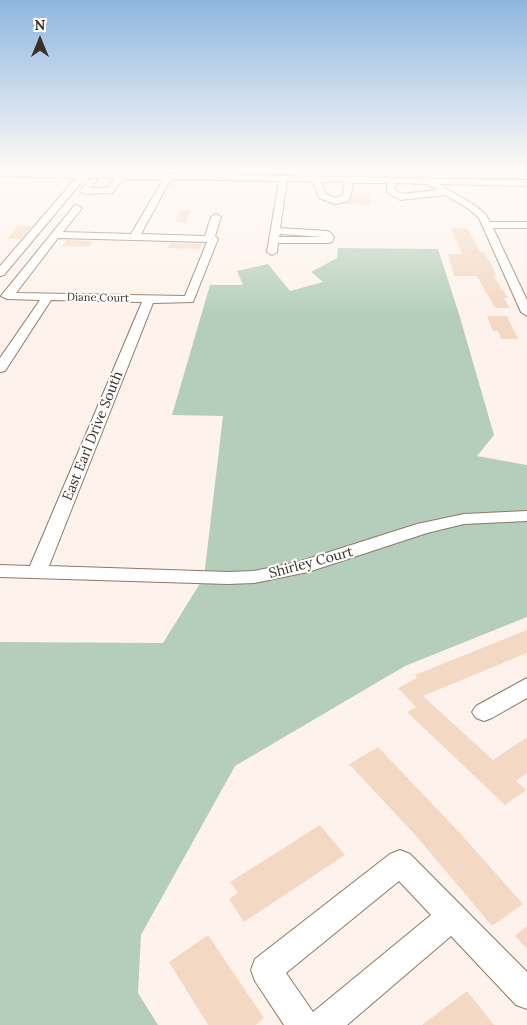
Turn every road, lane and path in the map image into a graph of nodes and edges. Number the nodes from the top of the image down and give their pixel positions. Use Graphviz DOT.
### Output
graph roads {
  1 [pos="46,219"];
  2 [pos="69,219"];
  3 [pos="145,219"];
  4 [pos="216,219"];
  5 [pos="277,219"];
  6 [pos="484,219"];
  7 [pos="486,225"];
  8 [pos="527,225"];
  9 [pos="57,235"];
  10 [pos="134,237"];
  11 [pos="211,239"];
  12 [pos="272,252"];
  13 [pos="0,273"];
  14 [pos="48,297"];
  15 [pos="149,299"];
  16 [pos="527,312"];
  17 [pos="0,368"];
  18 [pos="527,516"];
  19 [pos="0,571"];
  20 [pos="37,572"];
  21 [pos="527,687"];
  22 [pos="484,712"];
  23 [pos="452,916"];
  24 [pos="527,994"];
  25 [pos="303,1025"];
  26 [pos="323,1025"];
  1 -- 13 [label="street"];
  2 -- 9 [label="street"];
  3 -- 10 [label="street"];
  4 -- 11 [label="street"];
  5 -- 12 [label="street"];
  6 -- 7 [label="street"];
  7 -- 8 [label="street"];
  7 -- 16 [label="street"];
  9 -- 10 [label="street"];
  9 -- 14 [label="street, Diane Court"];
  10 -- 11 [label="street"];
  11 -- 15 [label="street, Diane Court"];
  14 -- 15 [label="street, Diane Court"];
  14 -- 17 [label="street"];
  15 -- 20 [label="street, East Earl Drive South"];
  18 -- 20 [label="street, Shirley Court"];
  19 -- 20 [label="street, Shirley Court"];
  21 -- 22 [label="street"];
  23 -- 24 [label="street"];
  23 -- 25 [label="street"];
  23 -- 26 [label="street"];
}
